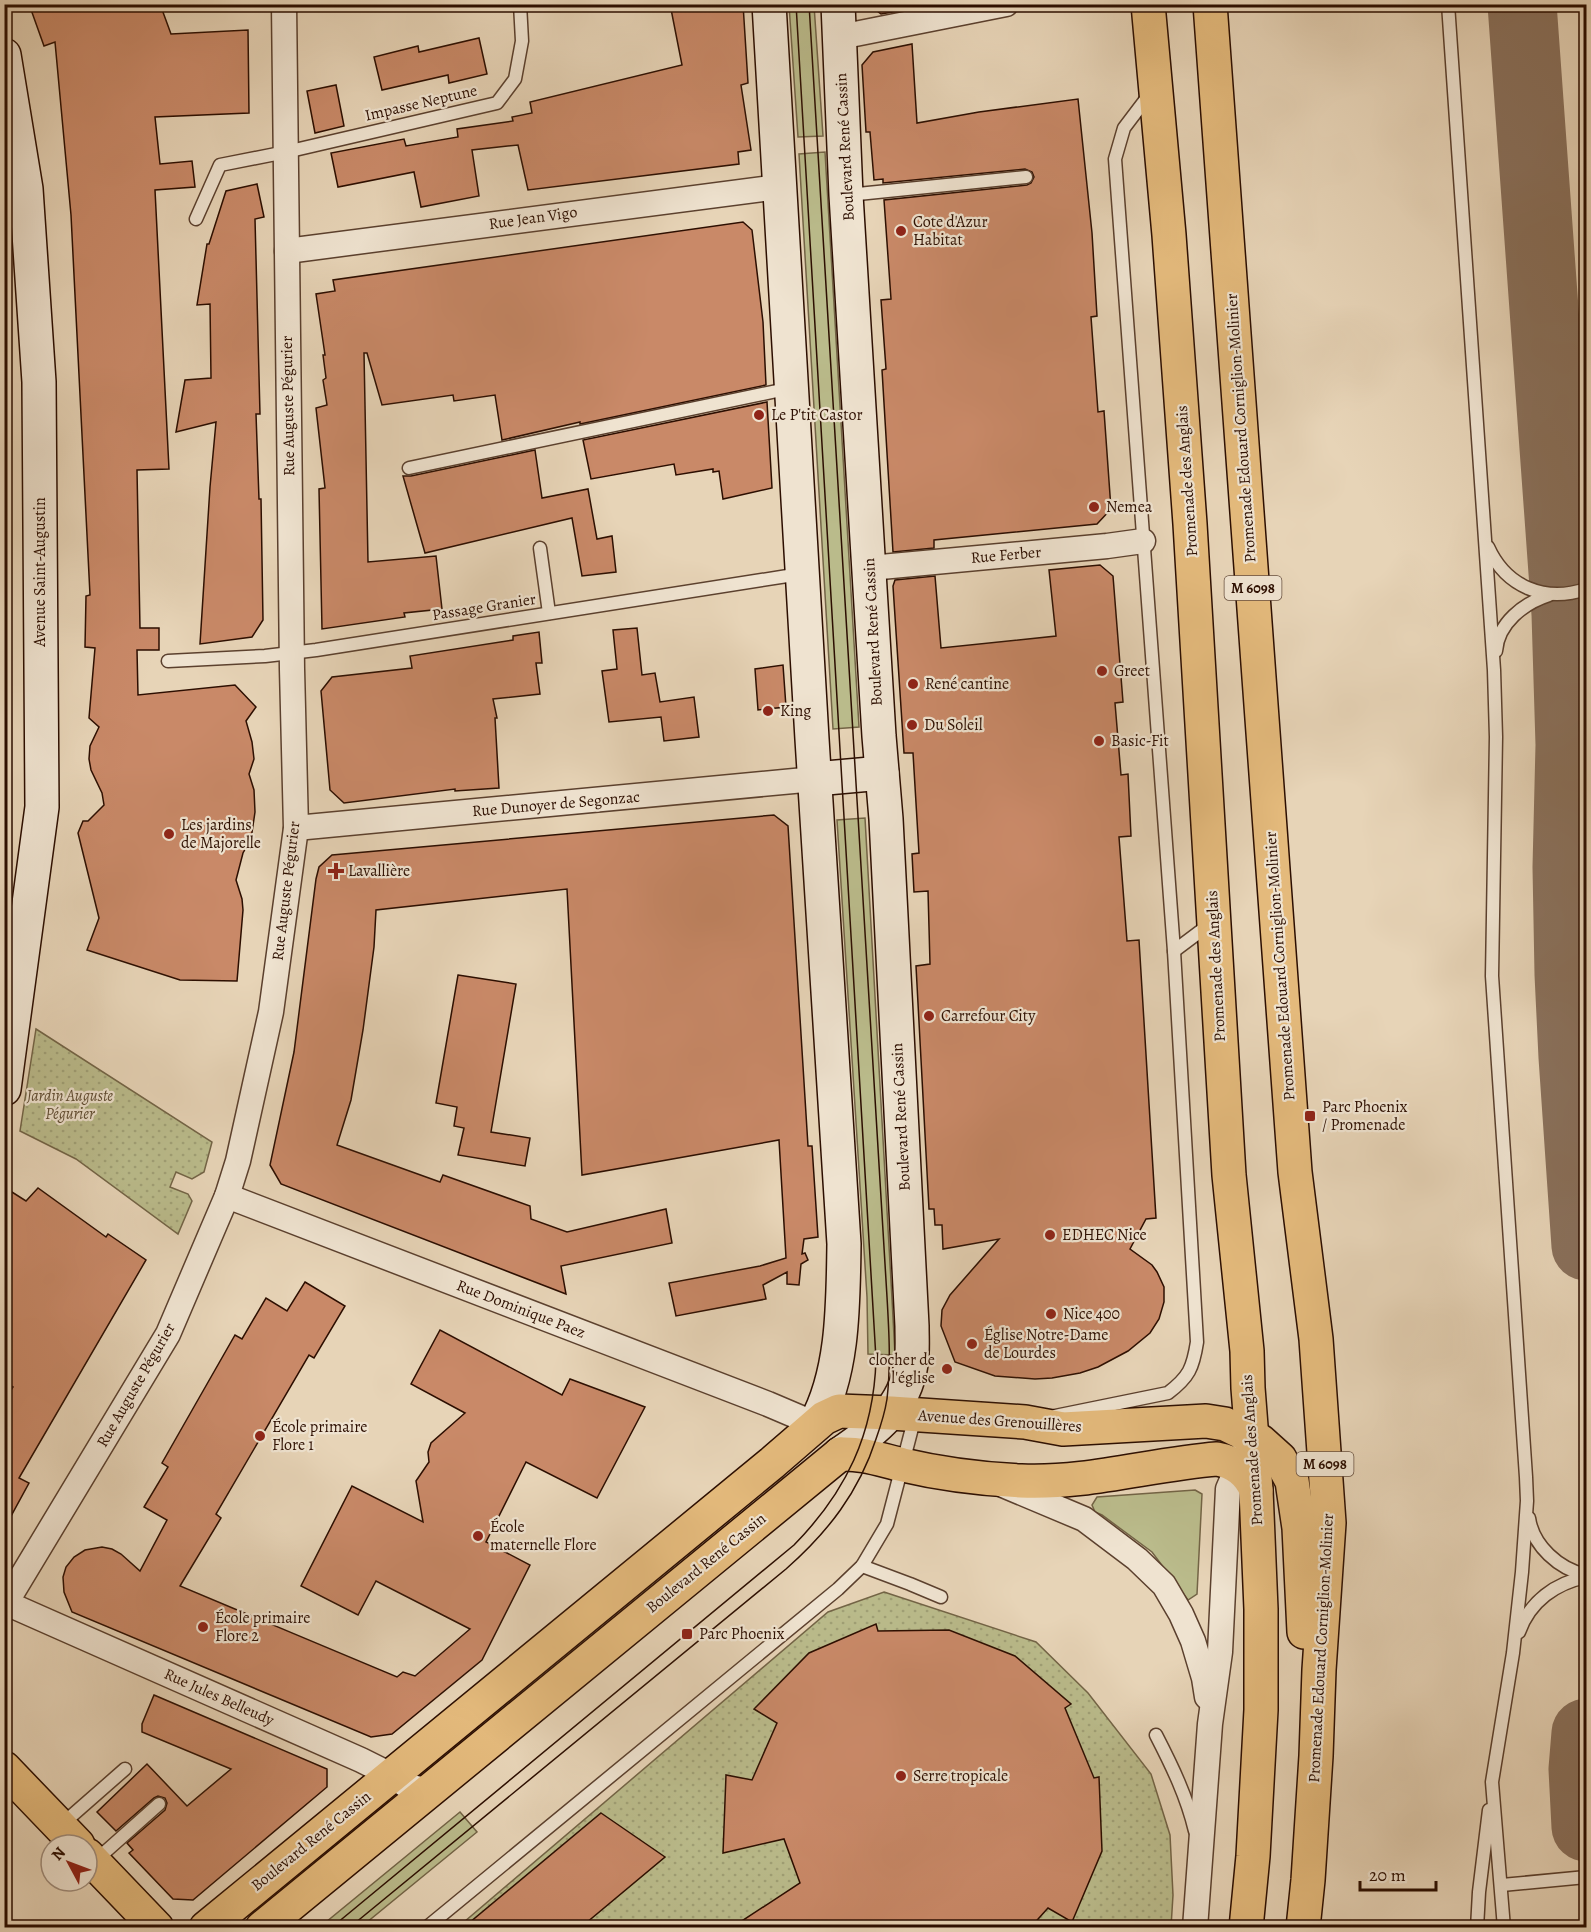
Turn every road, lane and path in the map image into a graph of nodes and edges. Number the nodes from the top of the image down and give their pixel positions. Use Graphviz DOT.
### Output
graph roads {
  1 [pos="284,4"];
  2 [pos="520,4"];
  3 [pos="769,4"];
  4 [pos="838,4"];
  5 [pos="1006,4"];
  6 [pos="1148,4"];
  7 [pos="1210,4"];
  8 [pos="1448,4"];
  9 [pos="840,37"];
  10 [pos="4,55"];
  11 [pos="1155,87"];
  12 [pos="286,152"];
  13 [pos="1026,177"];
  14 [pos="779,187"];
  15 [pos="846,195"];
  16 [pos="196,219"];
  17 [pos="287,251"];
  18 [pos="792,387"];
  19 [pos="409,468"];
  20 [pos="1484,522"];
  21 [pos="1143,541"];
  22 [pos="540,548"];
  23 [pos="870,568"];
  24 [pos="803,573"];
  25 [pos="1587,589"];
  26 [pos="1564,594"];
  27 [pos="1587,596"];
  28 [pos="549,613"];
  29 [pos="292,652"];
  30 [pos="168,661"];
  31 [pos="1494,670"];
  32 [pos="882,774"];
  33 [pos="815,779"];
  34 [pos="296,828"];
  35 [pos="1214,921"];
  36 [pos="1174,951"];
  37 [pos="4,1089"];
  38 [pos="227,1196"];
  39 [pos="1248,1388"];
  40 [pos="891,1413"];
  41 [pos="926,1416"];
  42 [pos="1206,1421"];
  43 [pos="1025,1422"];
  44 [pos="815,1424"];
  45 [pos="1252,1436"];
  46 [pos="840,1454"];
  47 [pos="903,1466"];
  48 [pos="987,1478"];
  49 [pos="1247,1479"];
  50 [pos="1527,1501"];
  51 [pos="862,1566"];
  52 [pos="1587,1576"];
  53 [pos="941,1597"];
  54 [pos="5,1605"];
  55 [pos="1513,1653"];
  56 [pos="1210,1724"];
  57 [pos="1156,1735"];
  58 [pos="1316,1756"];
  59 [pos="4,1768"];
  60 [pos="125,1769"];
  61 [pos="391,1775"];
  62 [pos="1492,1782"];
  63 [pos="430,1791"];
  64 [pos="159,1804"];
  65 [pos="67,1833"];
  66 [pos="88,1833"];
  67 [pos="99,1837"];
  68 [pos="1200,1857"];
  69 [pos="99,1867"];
  70 [pos="1587,1877"];
  71 [pos="1502,1885"];
  72 [pos="157,1928"];
  73 [pos="206,1928"];
  74 [pos="262,1928"];
  75 [pos="426,1928"];
  76 [pos="1195,1928"];
  77 [pos="1246,1928"];
  78 [pos="1303,1928"];
  79 [pos="1477,1928"];
  80 [pos="1504,1928"];
  1 -- 12 [label="street, Rue Auguste Pégurier"];
  2 -- 12 [label="lane, Impasse Neptune"];
  3 -- 14 [label="main road, Boulevard René Cassin"];
  4 -- 9 [label="main road, Boulevard René Cassin"];
  5 -- 9 [label="street"];
  6 -- 11 [label="main road, Promenade des Anglais"];
  7 -- 58 [label="main road, Promenade Edouard Corniglion-Molinier / M 6098"];
  8 -- 20 [label="lane"];
  9 -- 15 [label="main road, Boulevard René Cassin"];
  10 -- 37 [label="main road, Avenue Saint-Augustin"];
  11 -- 21 [label="lane"];
  11 -- 35 [label="main road, Promenade des Anglais"];
  12 -- 16 [label="lane, Impasse Neptune"];
  12 -- 17 [label="street, Rue Auguste Pégurier"];
  13 -- 15 [label="lane"];
  14 -- 17 [label="street, Rue Jean Vigo"];
  14 -- 18 [label="main road, Boulevard René Cassin"];
  15 -- 23 [label="main road, Boulevard René Cassin"];
  17 -- 29 [label="street, Rue Auguste Pégurier"];
  18 -- 19 [label="lane"];
  18 -- 24 [label="main road, Boulevard René Cassin"];
  20 -- 26 [label="lane"];
  20 -- 31 [label="lane"];
  21 -- 23 [label="street, Rue Ferber"];
  21 -- 36 [label="lane"];
  22 -- 28 [label="lane"];
  23 -- 32 [label="main road, Boulevard René Cassin"];
  24 -- 28 [label="lane, Passage Granier"];
  24 -- 33 [label="main road, Boulevard René Cassin"];
  25 -- 26 [label="lane"];
  26 -- 27 [label="lane"];
  26 -- 31 [label="lane"];
  28 -- 29 [label="lane, Passage Granier"];
  29 -- 30 [label="lane, Passage Granier"];
  29 -- 34 [label="street, Rue Auguste Pégurier"];
  31 -- 50 [label="lane"];
  32 -- 33 [label="main road"];
  32 -- 40 [label="main road, Boulevard René Cassin"];
  33 -- 34 [label="street, Rue Dunoyer de Segonzac"];
  33 -- 44 [label="main road, Boulevard René Cassin"];
  34 -- 38 [label="street, Rue Auguste Pégurier"];
  35 -- 36 [label="lane"];
  35 -- 39 [label="main road, Promenade des Anglais"];
  36 -- 43 [label="lane"];
  38 -- 44 [label="street, Rue Dominique Paez"];
  38 -- 54 [label="street, Rue Auguste Pégurier"];
  39 -- 42 [label="main road"];
  39 -- 45 [label="main road, Promenade des Anglais"];
  40 -- 41 [label="main road, Avenue des Grenouillères"];
  40 -- 44 [label="main road, Avenue des Grenouillères"];
  40 -- 46 [label="main road, Boulevard René Cassin"];
  41 -- 43 [label="main road, Avenue des Grenouillères"];
  41 -- 47 [label="lane"];
  42 -- 43 [label="main road, Avenue des Grenouillères"];
  42 -- 45 [label="main road, Avenue des Grenouillères"];
  44 -- 46 [label="main road"];
  44 -- 61 [label="main road, Boulevard René Cassin"];
  45 -- 49 [label="main road, Promenade des Anglais"];
  45 -- 58 [label="main road, Avenue des Grenouillères"];
  46 -- 47 [label="main road"];
  46 -- 63 [label="main road, Boulevard René Cassin"];
  47 -- 48 [label="main road"];
  47 -- 51 [label="lane"];
  48 -- 49 [label="main road"];
  48 -- 56 [label="street"];
  49 -- 56 [label="street"];
  49 -- 77 [label="main road, Promenade des Anglais"];
  50 -- 52 [label="lane"];
  50 -- 55 [label="lane"];
  51 -- 53 [label="lane"];
  51 -- 75 [label="lane"];
  52 -- 55 [label="lane"];
  54 -- 61 [label="street, Rue Jules Belleudy"];
  55 -- 62 [label="lane"];
  56 -- 68 [label="street"];
  57 -- 68 [label="lane"];
  58 -- 78 [label="main road, Promenade Edouard Corniglion-Molinier / M 6098"];
  59 -- 65 [label="main road"];
  60 -- 66 [label="lane"];
  61 -- 63 [label="street, Rue Jules Belleudy"];
  61 -- 73 [label="main road, Boulevard René Cassin"];
  62 -- 71 [label="lane"];
  62 -- 79 [label="lane"];
  63 -- 74 [label="main road, Boulevard René Cassin"];
  64 -- 67 [label="lane"];
  68 -- 76 [label="street"];
  69 -- 72 [label="main road"];
  70 -- 71 [label="lane"];
  71 -- 80 [label="lane"];
}
